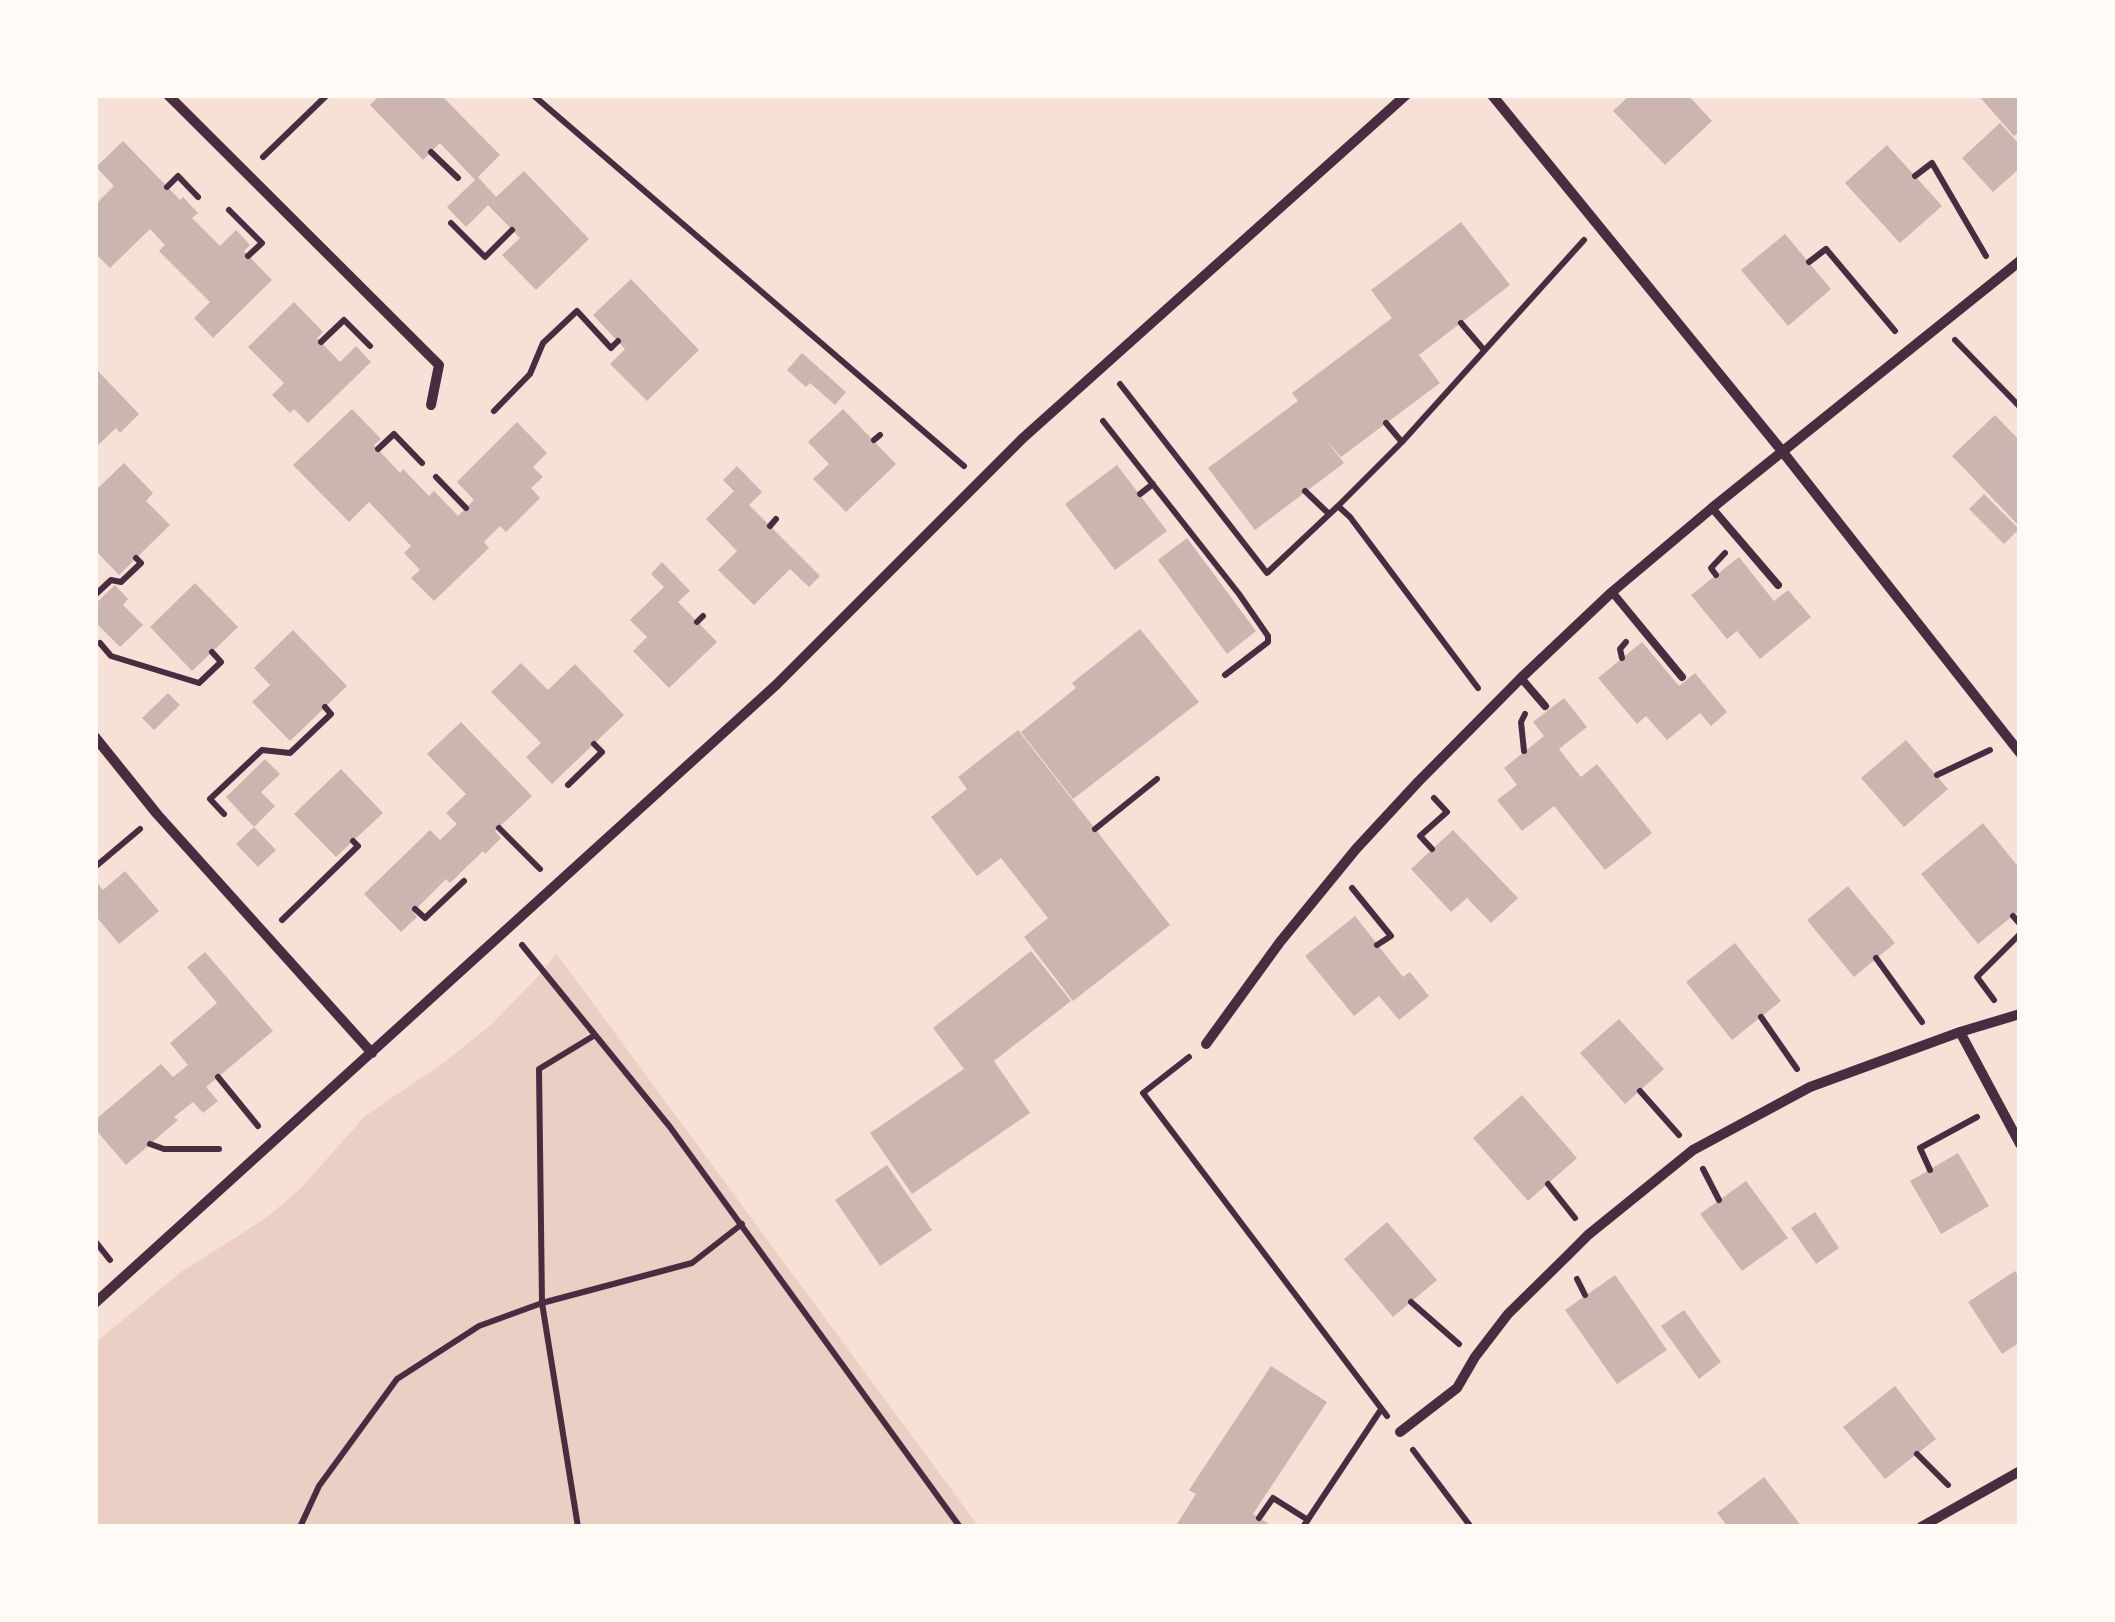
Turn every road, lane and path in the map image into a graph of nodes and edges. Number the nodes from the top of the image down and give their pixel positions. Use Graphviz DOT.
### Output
graph roads {
  1 [pos="168,95"];
  2 [pos="327,95"];
  3 [pos="533,95"];
  4 [pos="1406,95"];
  5 [pos="1492,95"];
  6 [pos="431,152"];
  7 [pos="247,173"];
  8 [pos="1915,176"];
  9 [pos="458,178"];
  10 [pos="167,187"];
  11 [pos="198,197"];
  12 [pos="229,210"];
  13 [pos="451,222"];
  14 [pos="1598,224"];
  15 [pos="512,230"];
  16 [pos="248,256"];
  17 [pos="2020,261"];
  18 [pos="1809,262"];
  19 [pos="1999,278"];
  20 [pos="1461,323"];
  21 [pos="1940,324"];
  22 [pos="321,342"];
  23 [pos="618,342"];
  24 [pos="370,346"];
  25 [pos="1910,349"];
  26 [pos="1484,350"];
  27 [pos="1104,363"];
  28 [pos="431,405"];
  29 [pos="2020,407"];
  30 [pos="494,411"];
  31 [pos="1103,421"];
  32 [pos="1386,423"];
  33 [pos="1402,442"];
  34 [pos="378,449"];
  35 [pos="1782,450"];
  36 [pos="422,463"];
  37 [pos="436,476"];
  38 [pos="980,481"];
  39 [pos="1153,484"];
  40 [pos="1305,491"];
  41 [pos="1140,494"];
  42 [pos="1338,506"];
  43 [pos="466,508"];
  44 [pos="1712,508"];
  45 [pos="1329,514"];
  46 [pos="136,558"];
  47 [pos="1778,585"];
  48 [pos="1612,592"];
  49 [pos="95,595"];
  50 [pos="100,643"];
  51 [pos="212,652"];
  52 [pos="1225,675"];
  53 [pos="1521,678"];
  54 [pos="1682,678"];
  55 [pos="1492,706"];
  56 [pos="1545,706"];
  57 [pos="325,707"];
  58 [pos="95,737"];
  59 [pos="2010,740"];
  60 [pos="594,744"];
  61 [pos="2020,753"];
  62 [pos="1937,775"];
  63 [pos="1157,779"];
  64 [pos="1418,782"];
  65 [pos="568,785"];
  66 [pos="157,814"];
  67 [pos="224,814"];
  68 [pos="499,828"];
  69 [pos="1095,829"];
  70 [pos="353,841"];
  71 [pos="1432,849"];
  72 [pos="95,867"];
  73 [pos="1338,871"];
  74 [pos="464,881"];
  75 [pos="557,886"];
  76 [pos="416,909"];
  77 [pos="2013,916"];
  78 [pos="2020,924"];
  79 [pos="509,928"];
  80 [pos="2020,934"];
  81 [pos="266,935"];
  82 [pos="1378,945"];
  83 [pos="1876,958"];
  84 [pos="2020,1014"];
  85 [pos="1760,1017"];
  86 [pos="2007,1018"];
  87 [pos="1960,1032"];
  88 [pos="595,1036"];
  89 [pos="1936,1042"];
  90 [pos="1206,1044"];
  91 [pos="372,1053"];
  92 [pos="218,1076"];
  93 [pos="1810,1086"];
  94 [pos="1640,1090"];
  95 [pos="1999,1104"];
  96 [pos="150,1144"];
  97 [pos="273,1144"];
  98 [pos="2020,1144"];
  99 [pos="219,1149"];
  100 [pos="1693,1150"];
  101 [pos="1930,1170"];
  102 [pos="1548,1184"];
  103 [pos="742,1224"];
  104 [pos="1588,1235"];
  105 [pos="1411,1302"];
  106 [pos="95,1303"];
  107 [pos="542,1303"];
  108 [pos="1475,1357"];
  109 [pos="1382,1408"];
  110 [pos="1400,1432"];
  111 [pos="1918,1454"];
  112 [pos="2020,1471"];
  113 [pos="1964,1502"];
  114 [pos="1260,1518"];
  115 [pos="1305,1524"];
  116 [pos="300,1527"];
  117 [pos="578,1527"];
  118 [pos="960,1527"];
  119 [pos="1471,1527"];
  120 [pos="1921,1527"];
  1 -- 7 [label="street"];
  2 -- 7 [label="path"];
  3 -- 38 [label="path"];
  4 -- 27 [label="street"];
  5 -- 14 [label="street"];
  6 -- 9 [label="path"];
  7 -- 28 [label="street"];
  8 -- 19 [label="path"];
  10 -- 11 [label="path"];
  12 -- 16 [label="path"];
  13 -- 15 [label="path"];
  14 -- 26 [label="path"];
  14 -- 35 [label="street"];
  17 -- 19 [label="street"];
  18 -- 25 [label="path"];
  19 -- 21 [label="street"];
  20 -- 26 [label="path"];
  21 -- 25 [label="street"];
  21 -- 29 [label="path"];
  22 -- 24 [label="path"];
  23 -- 30 [label="path"];
  25 -- 35 [label="street"];
  26 -- 33 [label="path"];
  27 -- 38 [label="street"];
  27 -- 45 [label="path"];
  31 -- 39 [label="path"];
  32 -- 33 [label="path"];
  33 -- 42 [label="path"];
  34 -- 36 [label="path"];
  35 -- 44 [label="street"];
  35 -- 59 [label="street"];
  37 -- 43 [label="path"];
  38 -- 75 [label="street"];
  39 -- 41 [label="path"];
  39 -- 52 [label="path"];
  40 -- 45 [label="path"];
  42 -- 45 [label="path"];
  42 -- 55 [label="path"];
  44 -- 47 [label="lane"];
  44 -- 48 [label="street"];
  46 -- 49 [label="path"];
  48 -- 53 [label="street"];
  48 -- 54 [label="lane"];
  50 -- 51 [label="path"];
  53 -- 55 [label="street"];
  53 -- 56 [label="lane"];
  55 -- 64 [label="street"];
  57 -- 67 [label="path"];
  58 -- 66 [label="street"];
  59 -- 61 [label="street"];
  59 -- 62 [label="path"];
  60 -- 65 [label="path"];
  63 -- 69 [label="path"];
  64 -- 71 [label="path"];
  64 -- 73 [label="street"];
  66 -- 72 [label="path"];
  66 -- 81 [label="street"];
  68 -- 75 [label="path"];
  70 -- 81 [label="path"];
  73 -- 82 [label="path"];
  73 -- 90 [label="street"];
  74 -- 76 [label="path"];
  75 -- 79 [label="street"];
  77 -- 78 [label="path"];
  79 -- 88 [label="path"];
  79 -- 91 [label="street"];
  80 -- 86 [label="path"];
  81 -- 91 [label="street"];
  83 -- 89 [label="path"];
  84 -- 86 [label="street"];
  85 -- 93 [label="path"];
  86 -- 87 [label="street"];
  87 -- 89 [label="street"];
  87 -- 95 [label="street"];
  88 -- 103 [label="path"];
  88 -- 107 [label="path"];
  89 -- 93 [label="street"];
  90 -- 109 [label="path"];
  91 -- 97 [label="street"];
  92 -- 97 [label="path"];
  93 -- 100 [label="street"];
  94 -- 100 [label="path"];
  95 -- 98 [label="street"];
  95 -- 101 [label="path"];
  96 -- 99 [label="path"];
  97 -- 106 [label="street"];
  100 -- 104 [label="street"];
  102 -- 104 [label="path"];
  103 -- 107 [label="path"];
  103 -- 118 [label="path"];
  104 -- 108 [label="street"];
  105 -- 108 [label="path"];
  107 -- 116 [label="path"];
  107 -- 117 [label="path"];
  108 -- 110 [label="street"];
  109 -- 110 [label="path"];
  109 -- 115 [label="path"];
  110 -- 119 [label="path"];
  111 -- 113 [label="path"];
  112 -- 113 [label="street"];
  113 -- 120 [label="street"];
  114 -- 115 [label="path"];
}
